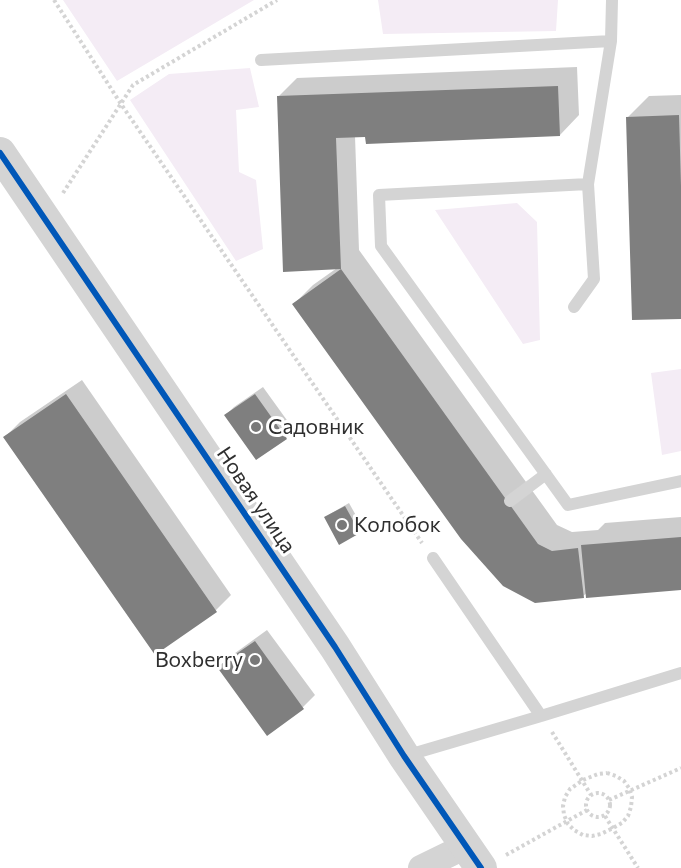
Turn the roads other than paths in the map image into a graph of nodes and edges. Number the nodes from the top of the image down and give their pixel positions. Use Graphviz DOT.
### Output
graph roads {
  1 [pos="612,0"];
  2 [pos="612,41"];
  3 [pos="261,60"];
  4 [pos="0,153"];
  5 [pos="588,184"];
  6 [pos="573,307"];
  7 [pos="546,474"];
  8 [pos="681,481"];
  9 [pos="510,501"];
  10 [pos="433,558"];
  11 [pos="681,673"];
  12 [pos="541,716"];
  13 [pos="404,756"];
  14 [pos="483,857"];
  15 [pos="421,868"];
  1 -- 2 [label="lane"];
  2 -- 3 [label="lane"];
  2 -- 5 [label="lane"];
  4 -- 13 [label="street, Новая улица"];
  5 -- 6 [label="lane"];
  5 -- 7 [label="lane"];
  7 -- 8 [label="lane"];
  7 -- 9 [label="lane"];
  10 -- 12 [label="lane"];
  11 -- 12 [label="lane"];
  12 -- 13 [label="lane"];
  13 -- 14 [label="street, Новая улица"];
  14 -- 15 [label="street"];
}
